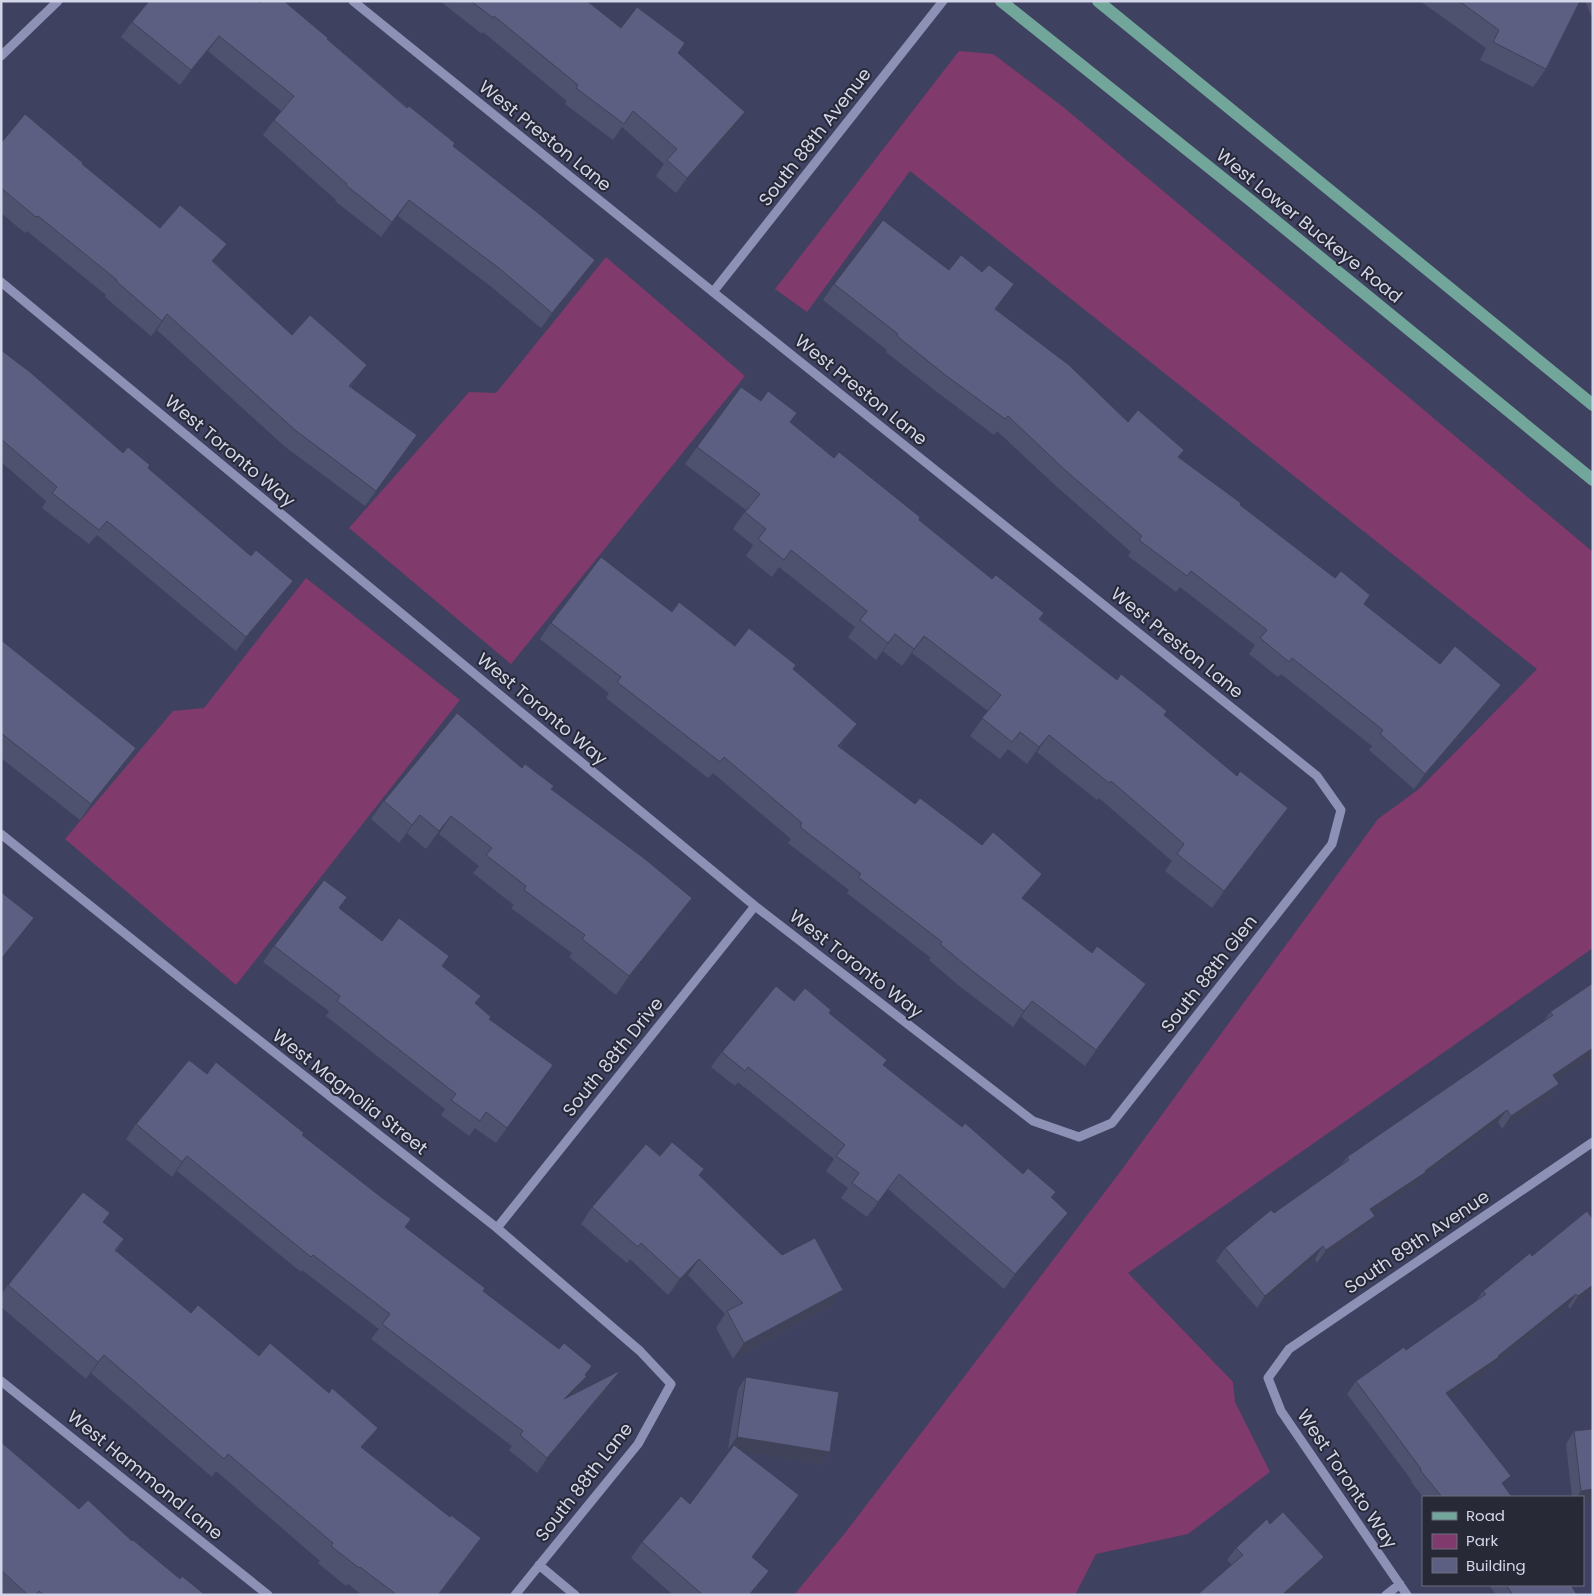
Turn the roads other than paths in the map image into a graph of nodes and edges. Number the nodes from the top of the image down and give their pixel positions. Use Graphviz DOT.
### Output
graph roads {
  1 [pos="58,1"];
  2 [pos="353,1"];
  3 [pos="943,1"];
  4 [pos="1001,1"];
  5 [pos="1098,1"];
  6 [pos="1,56"];
  7 [pos="1,282"];
  8 [pos="713,292"];
  9 [pos="1593,405"];
  10 [pos="1593,480"];
  11 [pos="1341,810"];
  12 [pos="1,834"];
  13 [pos="755,906"];
  14 [pos="1079,1137"];
  15 [pos="1593,1142"];
  16 [pos="497,1228"];
  17 [pos="1268,1378"];
  18 [pos="1,1381"];
  19 [pos="671,1384"];
  20 [pos="539,1565"];
  21 [pos="1400,1584"];
  22 [pos="268,1595"];
  23 [pos="515,1595"];
  24 [pos="575,1595"];
  25 [pos="1386,1595"];
  26 [pos="1407,1595"];
  1 -- 6 [label="street"];
  2 -- 8 [label="street, West Preston Lane"];
  3 -- 8 [label="street, South 88th Avenue"];
  4 -- 10 [label="main road, West Lower Buckeye Road"];
  5 -- 9 [label="main road"];
  7 -- 13 [label="street, West Toronto Way"];
  8 -- 11 [label="street, West Preston Lane"];
  11 -- 14 [label="street, South 88th Glen"];
  12 -- 16 [label="street, West Magnolia Street"];
  13 -- 14 [label="street, West Toronto Way"];
  13 -- 16 [label="street, South 88th Drive"];
  15 -- 17 [label="street, South 89th Avenue"];
  16 -- 19 [label="street, West Magnolia Street"];
  17 -- 21 [label="street, West Toronto Way"];
  18 -- 22 [label="street, West Hammond Lane"];
  19 -- 20 [label="street, South 88th Lane"];
  20 -- 23 [label="street, South 88th Lane"];
  20 -- 24 [label="street"];
  21 -- 25 [label="street"];
  21 -- 26 [label="street, West Toronto Way"];
}
